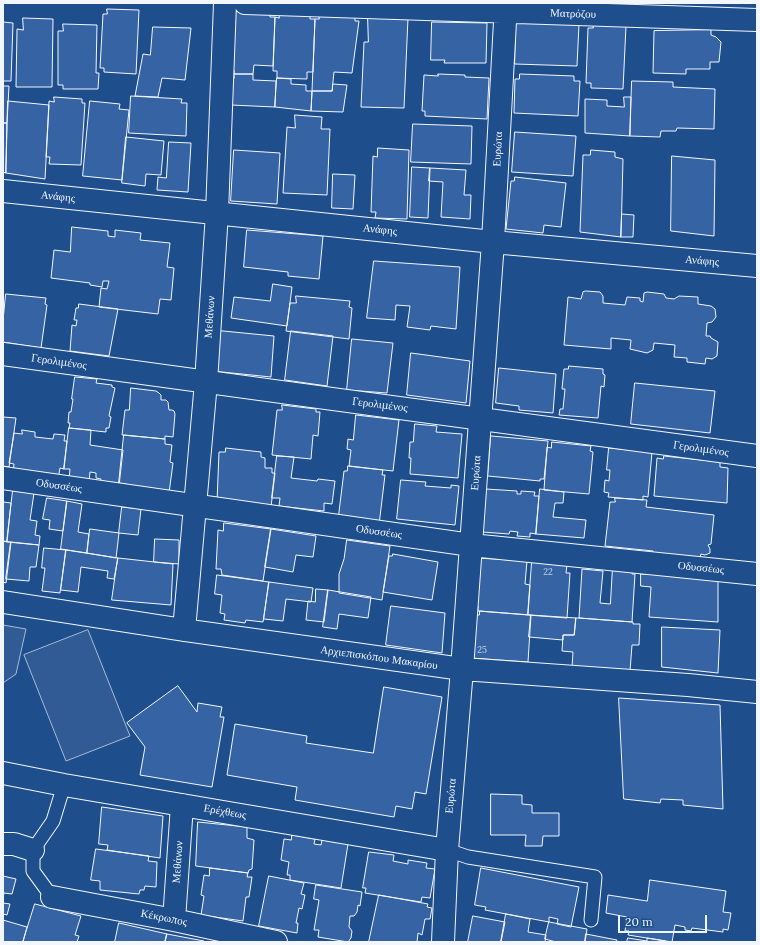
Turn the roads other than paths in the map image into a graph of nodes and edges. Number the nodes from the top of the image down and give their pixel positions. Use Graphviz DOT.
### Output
graph roads {
  1 [pos="225,3"];
  2 [pos="245,3"];
  3 [pos="506,7"];
  4 [pos="757,20"];
  5 [pos="3,191"];
  6 [pos="216,213"];
  7 [pos="493,242"];
  8 [pos="757,266"];
  9 [pos="3,354"];
  10 [pos="206,382"];
  11 [pos="480,418"];
  12 [pos="757,456"];
  13 [pos="3,478"];
  14 [pos="196,506"];
  15 [pos="470,545"];
  16 [pos="757,574"];
  17 [pos="3,602"];
  18 [pos="184,630"];
  19 [pos="462,669"];
  20 [pos="757,692"];
  21 [pos="3,773"];
  22 [pos="64,785"];
  23 [pos="182,805"];
  24 [pos="3,844"];
  25 [pos="33,850"];
  26 [pos="446,850"];
  27 [pos="52,897"];
  28 [pos="174,920"];
  29 [pos="591,920"];
  30 [pos="276,942"];
  31 [pos="443,942"];
  1 -- 6 [label="street, Μεθάνων"];
  2 -- 3 [label="street, Ματρόζου"];
  3 -- 4 [label="street, Ματρόζου"];
  3 -- 7 [label="street, Ευρώτα"];
  5 -- 6 [label="street, Ανάφης"];
  6 -- 7 [label="street, Ανάφης"];
  6 -- 10 [label="street, Μεθάνων"];
  7 -- 8 [label="street, Ανάφης"];
  7 -- 11 [label="street, Ευρώτα"];
  9 -- 10 [label="street, Γερολιμένος"];
  10 -- 11 [label="street, Γερολιμένος"];
  10 -- 14 [label="street, Μεθάνων"];
  11 -- 12 [label="street, Γερολιμένος"];
  11 -- 15 [label="street, Ευρώτα"];
  13 -- 14 [label="street, Οδυσσέως"];
  14 -- 15 [label="street, Οδυσσέως"];
  14 -- 18 [label="street, Μεθάνων"];
  15 -- 16 [label="street, Οδυσσέως"];
  15 -- 19 [label="street, Ευρώτα"];
  17 -- 18 [label="street, Αρχιεπισκόπου Μακαρίου"];
  18 -- 19 [label="street, Αρχιεπισκόπου Μακαρίου"];
  19 -- 20 [label="street, Αρχιεπισκόπου Μακαρίου"];
  19 -- 26 [label="street, Ευρώτα"];
  21 -- 22 [label="street, Ερέχθεως"];
  22 -- 23 [label="street, Ερέχθεως"];
  22 -- 25 [label="lane"];
  23 -- 26 [label="street, Ερέχθεως"];
  23 -- 28 [label="street, Μεθάνων"];
  24 -- 25 [label="street"];
  25 -- 27 [label="lane"];
  26 -- 29 [label="lane"];
  26 -- 31 [label="street, Ευρώτα"];
  27 -- 28 [label="street, Κέκρωπος"];
  28 -- 30 [label="street, Κέκρωπος"];
}
